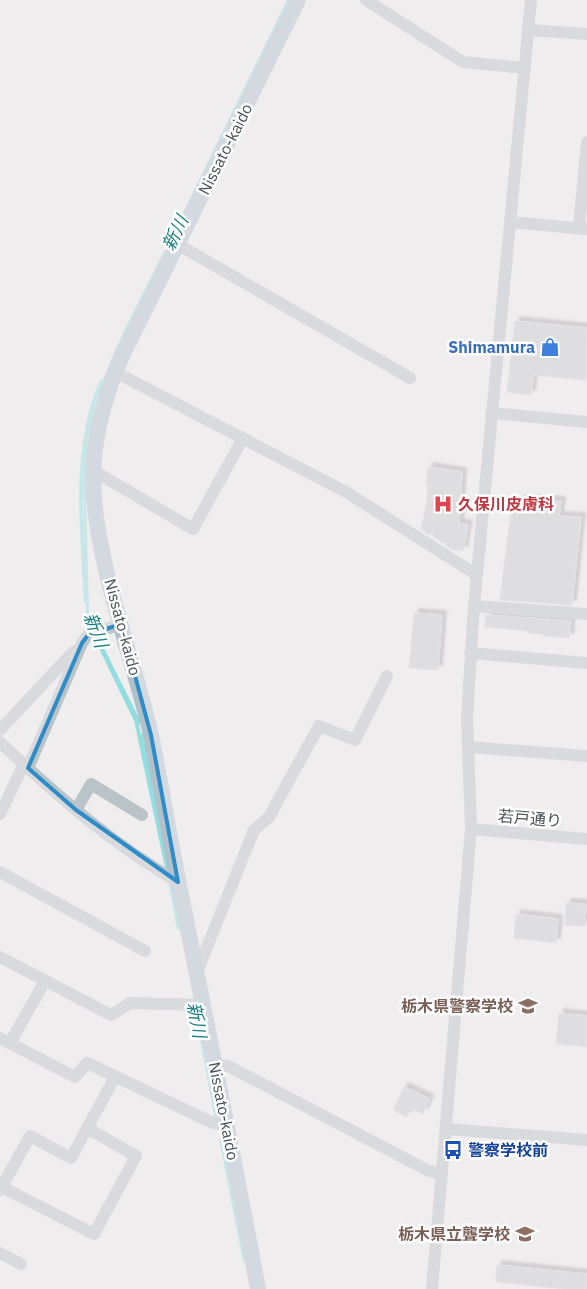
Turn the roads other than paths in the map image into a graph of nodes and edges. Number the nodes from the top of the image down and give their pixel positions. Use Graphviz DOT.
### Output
graph roads {
  1 [pos="298,0"];
  2 [pos="366,0"];
  3 [pos="531,0"];
  4 [pos="528,30"];
  5 [pos="587,34"];
  6 [pos="525,68"];
  7 [pos="587,142"];
  8 [pos="511,222"];
  9 [pos="583,228"];
  10 [pos="177,244"];
  11 [pos="115,372"];
  12 [pos="410,378"];
  13 [pos="491,413"];
  14 [pos="587,422"];
  15 [pos="242,438"];
  16 [pos="94,470"];
  17 [pos="477,575"];
  18 [pos="474,606"];
  19 [pos="587,614"];
  20 [pos="121,624"];
  21 [pos="90,636"];
  22 [pos="470,653"];
  23 [pos="587,663"];
  24 [pos="387,676"];
  25 [pos="0,730"];
  26 [pos="0,742"];
  27 [pos="468,747"];
  28 [pos="587,756"];
  29 [pos="26,766"];
  30 [pos="76,810"];
  31 [pos="0,814"];
  32 [pos="142,815"];
  33 [pos="471,829"];
  34 [pos="587,839"];
  35 [pos="0,872"];
  36 [pos="176,881"];
  37 [pos="145,951"];
  38 [pos="0,956"];
  39 [pos="196,972"];
  40 [pos="45,980"];
  41 [pos="198,1004"];
  42 [pos="5,1040"];
  43 [pos="215,1065"];
  44 [pos="115,1077"];
  45 [pos="220,1124"];
  46 [pos="87,1128"];
  47 [pos="446,1129"];
  48 [pos="587,1140"];
  49 [pos="442,1173"];
  50 [pos="1,1189"];
  51 [pos="0,1253"];
  52 [pos="21,1264"];
  53 [pos="258,1289"];
  54 [pos="432,1289"];
  1 -- 10 [label="main road, Nissato-kaido"];
  2 -- 6 [label="street"];
  3 -- 4 [label="street"];
  4 -- 5 [label="street"];
  4 -- 6 [label="street"];
  6 -- 8 [label="street"];
  7 -- 9 [label="street"];
  8 -- 9 [label="street"];
  8 -- 13 [label="street"];
  10 -- 11 [label="main road, Nissato-kaido"];
  10 -- 12 [label="street"];
  11 -- 15 [label="street"];
  11 -- 16 [label="main road, Nissato-kaido"];
  13 -- 14 [label="street"];
  13 -- 17 [label="street"];
  15 -- 16 [label="street"];
  15 -- 17 [label="street"];
  16 -- 20 [label="main road, Nissato-kaido"];
  17 -- 18 [label="street"];
  18 -- 19 [label="street"];
  18 -- 22 [label="street"];
  20 -- 21 [label="street"];
  20 -- 36 [label="main road, Nissato-kaido"];
  21 -- 25 [label="street"];
  21 -- 29 [label="street"];
  22 -- 23 [label="street"];
  22 -- 27 [label="street"];
  24 -- 39 [label="street"];
  26 -- 29 [label="street"];
  27 -- 28 [label="street"];
  27 -- 33 [label="street"];
  29 -- 30 [label="street"];
  29 -- 31 [label="street"];
  30 -- 32 [label="street"];
  30 -- 36 [label="street"];
  33 -- 34 [label="street, 若戸通り"];
  33 -- 47 [label="street"];
  35 -- 37 [label="street"];
  36 -- 39 [label="main road, Nissato-kaido"];
  38 -- 40 [label="street"];
  39 -- 41 [label="main road, Nissato-kaido"];
  40 -- 41 [label="street"];
  40 -- 42 [label="street"];
  41 -- 43 [label="main road, Nissato-kaido"];
  42 -- 44 [label="street"];
  43 -- 45 [label="main road, Nissato-kaido"];
  43 -- 49 [label="street"];
  44 -- 45 [label="street"];
  44 -- 46 [label="street"];
  45 -- 53 [label="main road, Nissato-kaido"];
  46 -- 50 [label="street"];
  46 -- 50 [label="street"];
  47 -- 48 [label="street"];
  47 -- 49 [label="street"];
  49 -- 54 [label="street"];
  51 -- 52 [label="street"];
}
